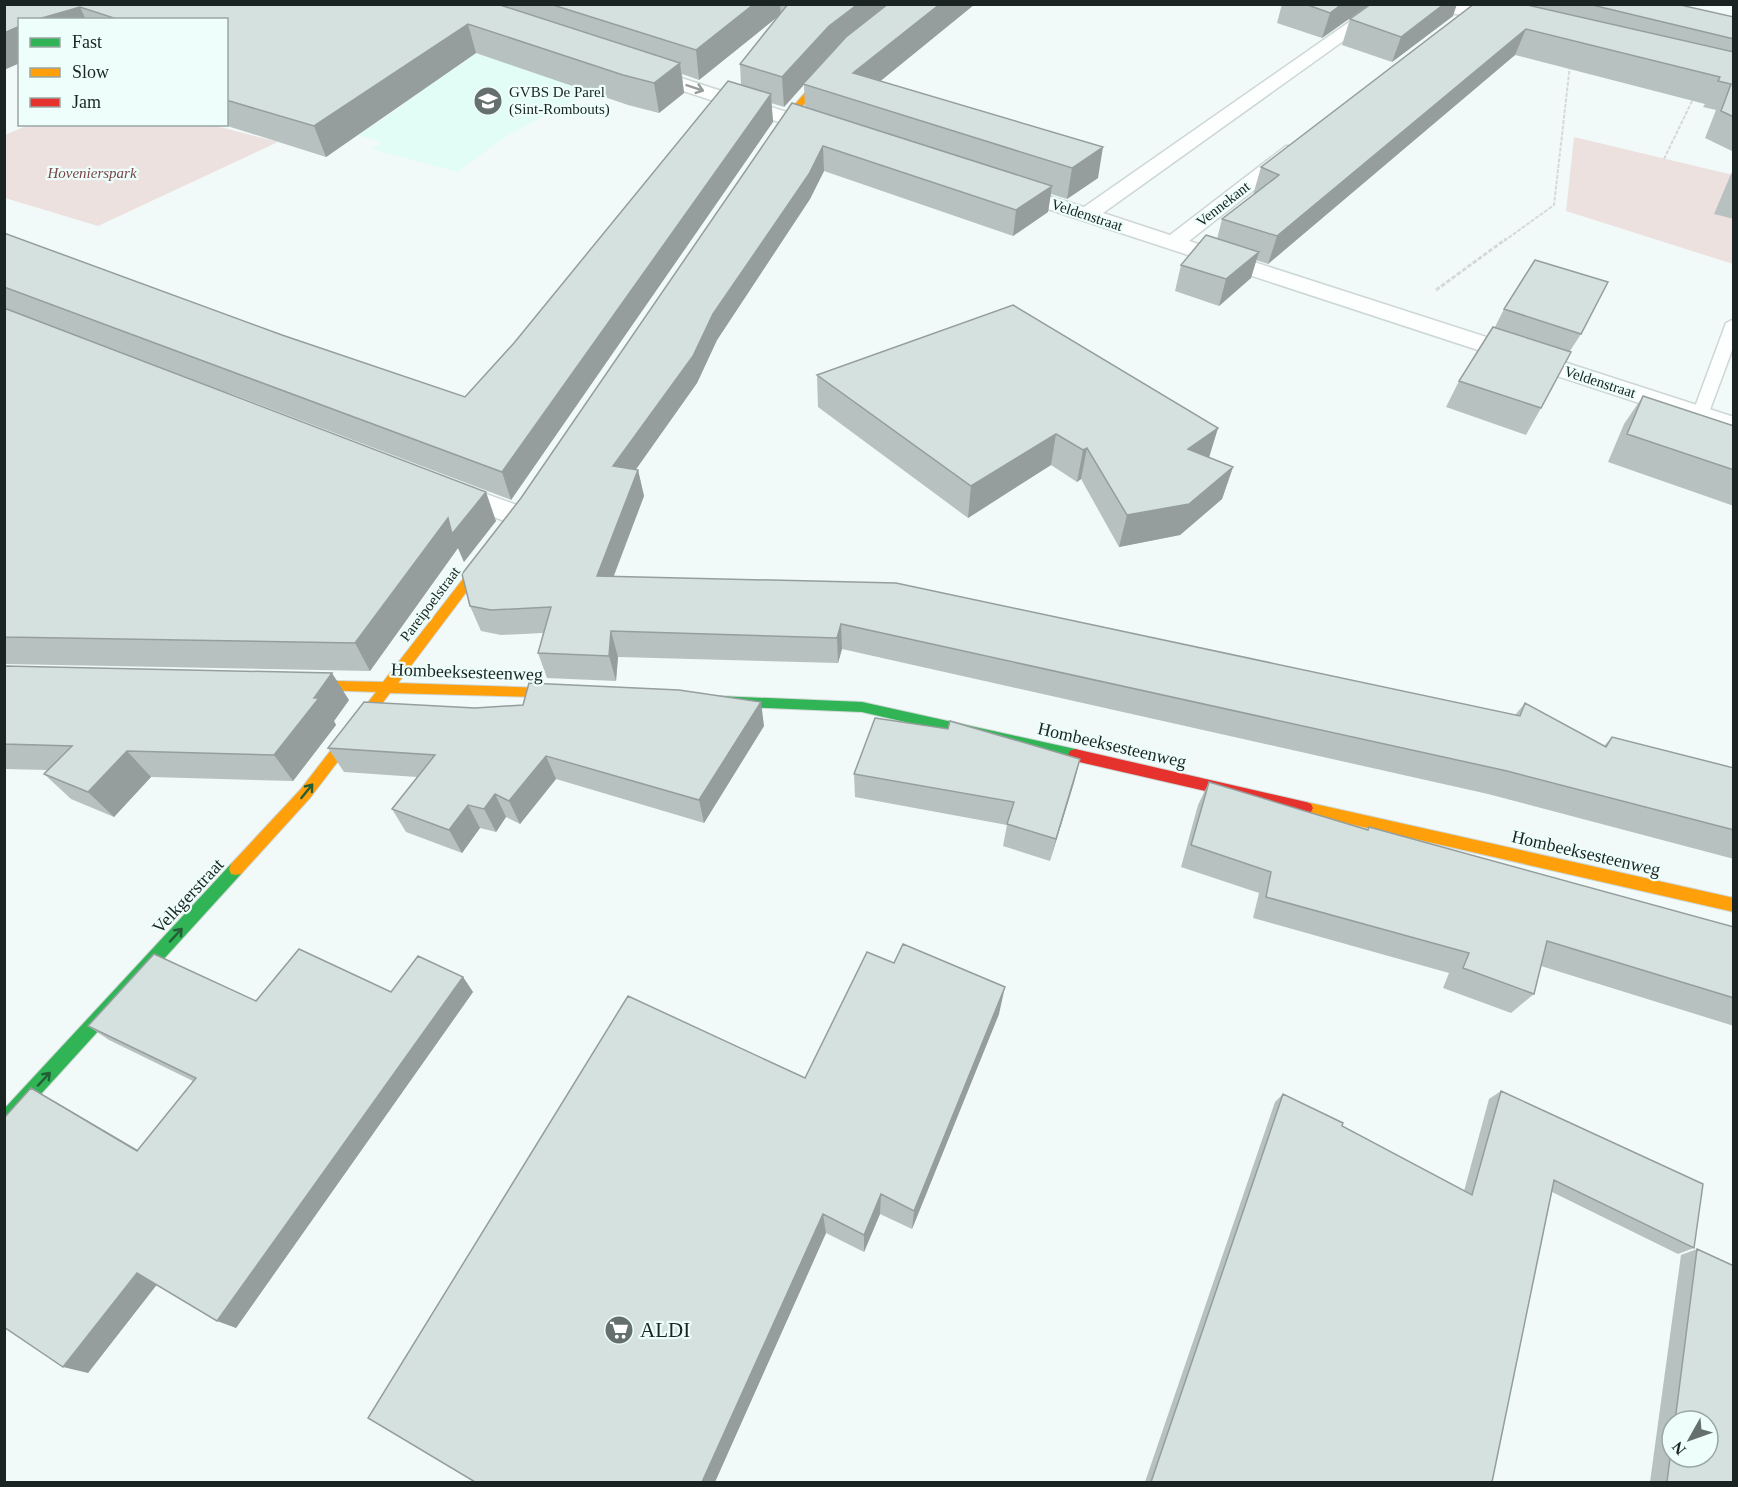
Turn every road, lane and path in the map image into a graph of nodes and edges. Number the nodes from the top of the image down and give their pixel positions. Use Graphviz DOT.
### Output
graph roads {
  1 [pos="1387,4"];
  2 [pos="1435,4"];
  3 [pos="1473,12"];
  4 [pos="1455,26"];
  5 [pos="1528,26"];
  6 [pos="847,54"];
  7 [pos="1570,59"];
  8 [pos="619,63"];
  9 [pos="1698,89"];
  10 [pos="787,119"];
  11 [pos="842,136"];
  12 [pos="1305,142"];
  13 [pos="760,158"];
  14 [pos="1664,159"];
  15 [pos="987,183"];
  16 [pos="1087,214"];
  17 [pos="1173,243"];
  18 [pos="1399,316"];
  19 [pos="1734,323"];
  20 [pos="1700,415"];
  21 [pos="1734,426"];
  22 [pos="427,481"];
  23 [pos="518,516"];
  24 [pos="496,544"];
  25 [pos="280,684"];
  26 [pos="389,686"];
  27 [pos="591,695"];
  28 [pos="699,700"];
  29 [pos="1734,905"];
  30 [pos="4,1122"];
  1 -- 16 [label="street"];
  2 -- 3 [label="street"];
  3 -- 4 [label="street"];
  3 -- 5 [label="street"];
  6 -- 10 [label="main road"];
  7 -- 18 [label="path"];
  8 -- 10 [label="street, one-way"];
  9 -- 14 [label="path"];
  10 -- 11 [label="street"];
  10 -- 13 [label="main road"];
  12 -- 17 [label="street, Vennekant"];
  15 -- 16 [label="street, Veldenstraat"];
  16 -- 17 [label="street, Veldenstraat"];
  17 -- 18 [label="street, Veldenstraat"];
  18 -- 20 [label="street, Veldenstraat"];
  19 -- 20 [label="lane"];
  20 -- 21 [label="street, Veldenstraat"];
  22 -- 23 [label="street"];
  24 -- 26 [label="main road, Pareipoelstraat"];
  25 -- 26 [label="main road, Hombeeksesteenweg"];
  26 -- 27 [label="main road, Hombeeksesteenweg"];
  30 -- 26 [label="main road, Velkgerstraat, one-way"];
  28 -- 29 [label="main road, Hombeeksesteenweg"];
}
